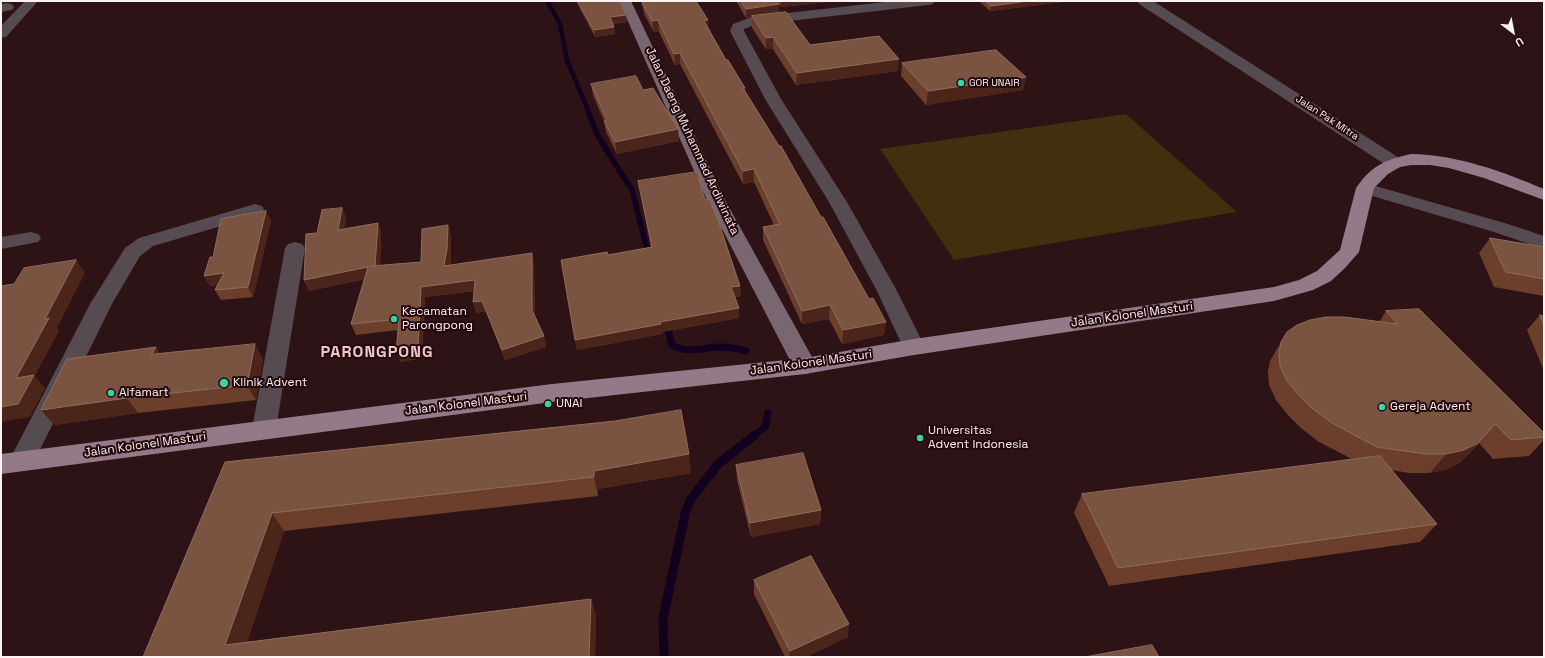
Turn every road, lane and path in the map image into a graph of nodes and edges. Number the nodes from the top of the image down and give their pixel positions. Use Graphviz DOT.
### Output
graph roads {
  1 [pos="32,1"];
  2 [pos="626,1"];
  3 [pos="928,1"];
  4 [pos="1144,1"];
  5 [pos="1,34"];
  6 [pos="1395,163"];
  7 [pos="1365,188"];
  8 [pos="1544,195"];
  9 [pos="255,210"];
  10 [pos="32,238"];
  11 [pos="1,243"];
  12 [pos="1544,244"];
  13 [pos="295,248"];
  14 [pos="914,347"];
  15 [pos="805,366"];
  16 [pos="264,429"];
  17 [pos="12,462"];
  1 -- 5 [label="street"];
  2 -- 15 [label="main road, Jalan Daeng Muhammad Ardiwinata"];
  3 -- 14 [label="street"];
  4 -- 6 [label="street, Jalan Pak Mitra"];
  6 -- 7 [label="main road, Jalan Kolonel Masturi"];
  6 -- 8 [label="main road, Jalan Kolonel Masturi"];
  7 -- 12 [label="street"];
  7 -- 14 [label="main road, Jalan Kolonel Masturi"];
  9 -- 17 [label="street"];
  10 -- 11 [label="street"];
  13 -- 16 [label="street"];
  14 -- 15 [label="main road, Jalan Kolonel Masturi"];
  15 -- 16 [label="main road, Jalan Kolonel Masturi"];
  16 -- 17 [label="main road, Jalan Kolonel Masturi"];
}
